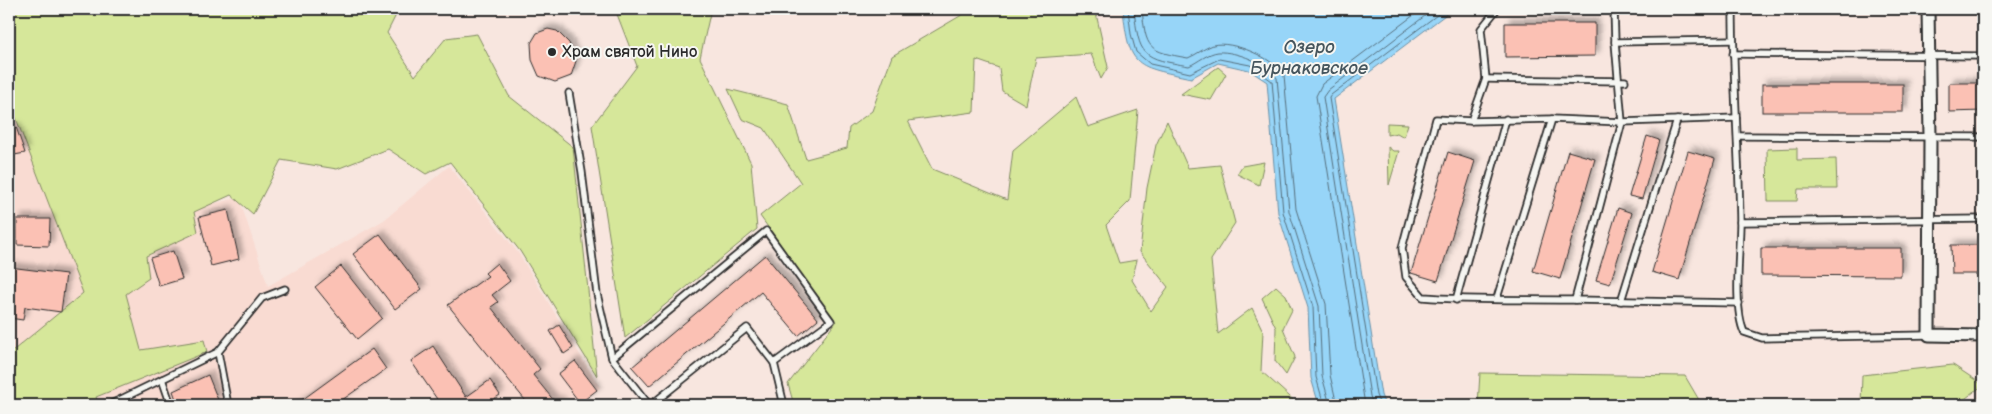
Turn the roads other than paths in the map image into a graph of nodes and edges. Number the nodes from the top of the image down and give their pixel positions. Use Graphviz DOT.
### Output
graph roads {
  1 [pos="1497,9"];
  2 [pos="1614,9"];
  3 [pos="1733,9"];
  4 [pos="1928,9"];
  5 [pos="1733,40"];
  6 [pos="1614,42"];
  7 [pos="1733,54"];
  8 [pos="1928,55"];
  9 [pos="1983,56"];
  10 [pos="1486,79"];
  11 [pos="1618,82"];
  12 [pos="1625,82"];
  13 [pos="569,93"];
  14 [pos="1736,118"];
  15 [pos="1506,119"];
  16 [pos="1552,119"];
  17 [pos="1471,120"];
  18 [pos="1677,120"];
  19 [pos="1622,122"];
  20 [pos="1738,136"];
  21 [pos="1983,137"];
  22 [pos="1930,138"];
  23 [pos="1983,219"];
  24 [pos="1929,220"];
  25 [pos="1740,222"];
  26 [pos="285,289"];
  27 [pos="1498,298"];
  28 [pos="1456,300"];
  29 [pos="1575,300"];
  30 [pos="1621,301"];
  31 [pos="1739,303"];
  32 [pos="1928,335"];
  33 [pos="1983,336"];
  34 [pos="218,352"];
  35 [pos="612,358"];
  36 [pos="774,363"];
  37 [pos="162,379"];
  38 [pos="109,405"];
  39 [pos="171,405"];
  40 [pos="228,405"];
  41 [pos="650,405"];
  42 [pos="784,405"];
  1 -- 10 [label="lane"];
  2 -- 6 [label="lane"];
  3 -- 5 [label="lane"];
  4 -- 8 [label="street"];
  5 -- 6 [label="lane"];
  5 -- 7 [label="lane"];
  6 -- 11 [label="lane"];
  7 -- 8 [label="lane"];
  7 -- 14 [label="lane"];
  8 -- 9 [label="lane"];
  8 -- 22 [label="street"];
  10 -- 11 [label="lane"];
  10 -- 17 [label="lane"];
  11 -- 12 [label="lane"];
  11 -- 19 [label="lane"];
  13 -- 35 [label="lane"];
  14 -- 18 [label="lane"];
  14 -- 20 [label="lane"];
  15 -- 16 [label="lane"];
  15 -- 17 [label="lane"];
  15 -- 28 [label="lane"];
  16 -- 19 [label="lane"];
  16 -- 27 [label="lane"];
  17 -- 28 [label="lane"];
  18 -- 19 [label="lane"];
  18 -- 30 [label="lane"];
  19 -- 29 [label="lane"];
  20 -- 22 [label="lane"];
  20 -- 25 [label="lane"];
  21 -- 22 [label="lane"];
  22 -- 24 [label="street"];
  23 -- 24 [label="lane"];
  24 -- 25 [label="lane"];
  24 -- 32 [label="street"];
  25 -- 31 [label="lane"];
  26 -- 34 [label="lane"];
  27 -- 28 [label="lane"];
  27 -- 29 [label="lane"];
  29 -- 30 [label="lane"];
  30 -- 31 [label="lane"];
  31 -- 32 [label="lane"];
  32 -- 33 [label="street"];
  34 -- 37 [label="lane"];
  34 -- 40 [label="lane"];
  35 -- 36 [label="lane"];
  35 -- 41 [label="lane"];
  36 -- 41 [label="lane"];
  36 -- 42 [label="lane"];
  37 -- 38 [label="lane"];
  37 -- 39 [label="lane"];
}
